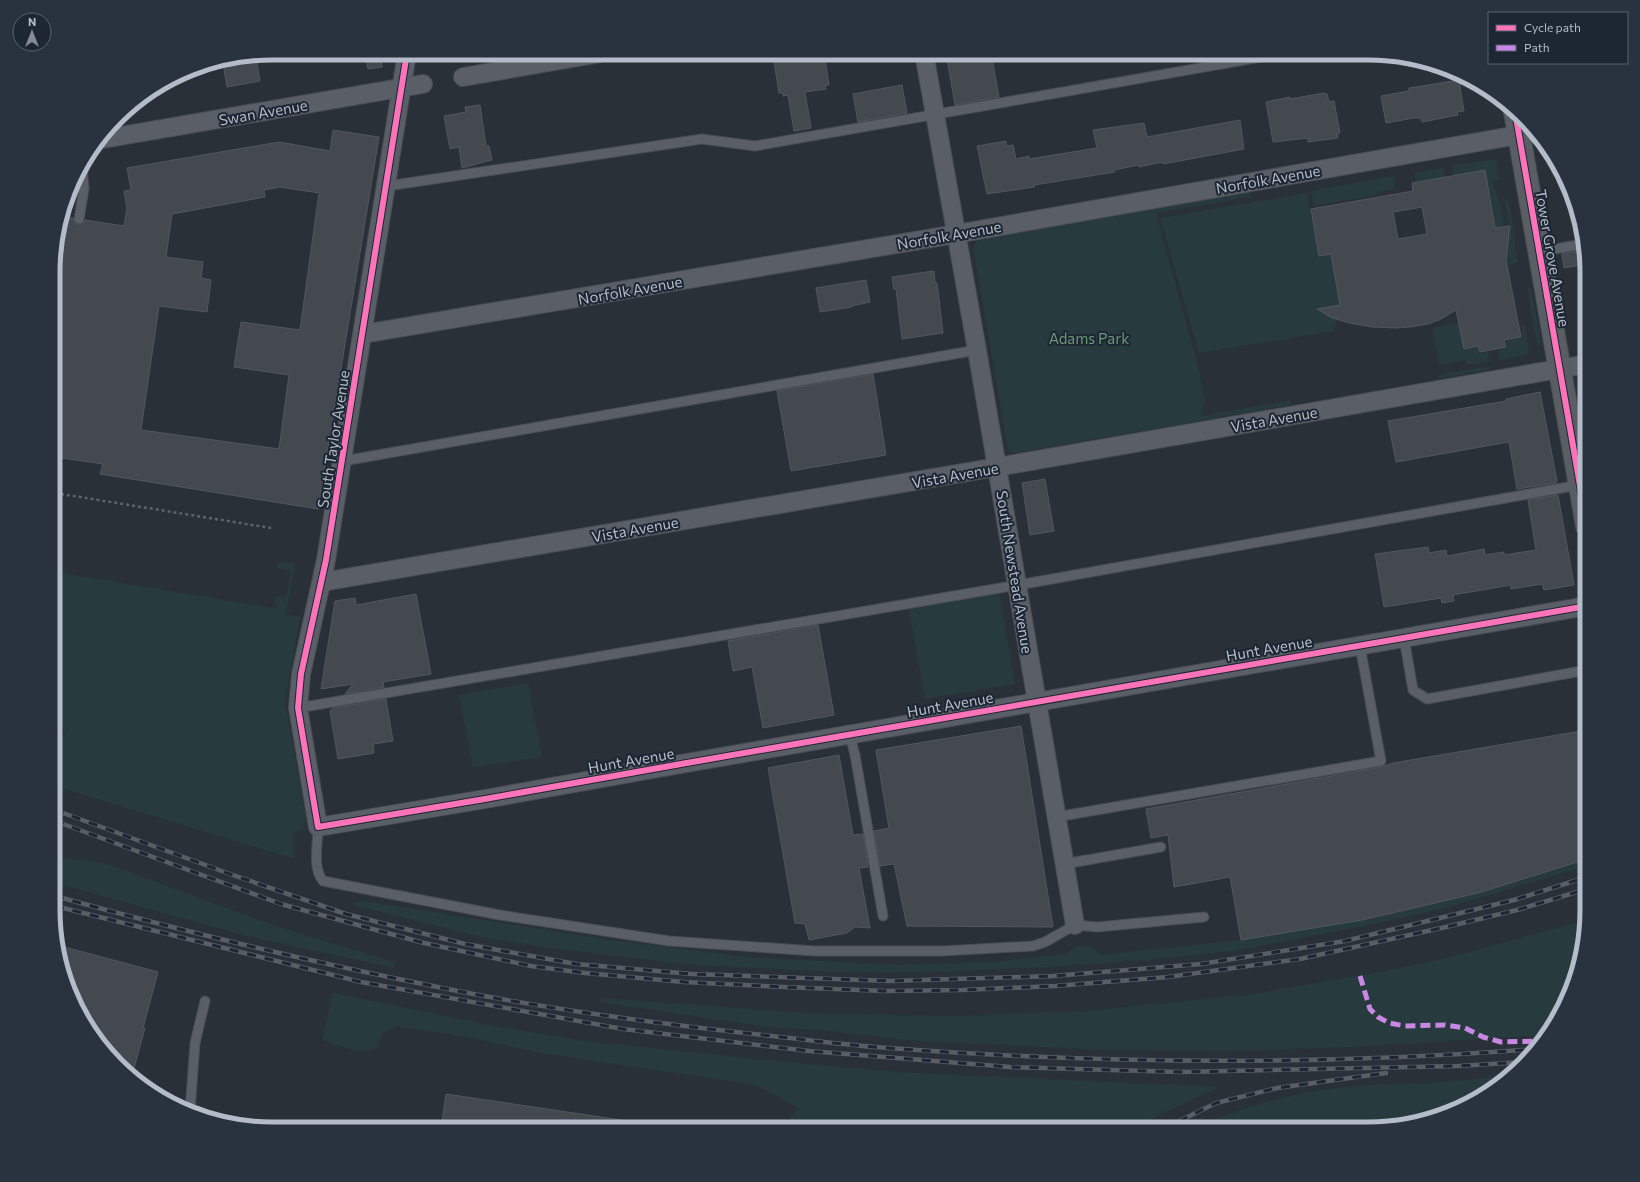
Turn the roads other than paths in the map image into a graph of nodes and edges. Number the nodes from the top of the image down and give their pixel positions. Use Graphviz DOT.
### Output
graph roads {
  1 [pos="406,60"];
  2 [pos="561,60"];
  3 [pos="925,60"];
  4 [pos="1245,60"];
  5 [pos="463,77"];
  6 [pos="423,84"];
  7 [pos="401,88"];
  8 [pos="934,114"];
  9 [pos="1527,133"];
  10 [pos="108,138"];
  11 [pos="83,176"];
  12 [pos="387,186"];
  13 [pos="79,219"];
  14 [pos="956,234"];
  15 [pos="1578,245"];
  16 [pos="1539,252"];
  17 [pos="363,334"];
  18 [pos="977,350"];
  19 [pos="1580,365"];
  20 [pos="1559,368"];
  21 [pos="343,461"];
  22 [pos="997,467"];
  23 [pos="1579,484"];
  24 [pos="1580,490"];
  25 [pos="322,582"];
  26 [pos="1018,585"];
  27 [pos="1580,607"];
  28 [pos="1404,638"];
  29 [pos="1360,646"];
  30 [pos="1580,671"];
  31 [pos="1036,702"];
  32 [pos="298,708"];
  33 [pos="850,735"];
  34 [pos="1056,817"];
  35 [pos="318,827"];
  36 [pos="1161,847"];
  37 [pos="1064,864"];
  38 [pos="883,916"];
  39 [pos="1204,917"];
  40 [pos="1075,925"];
  41 [pos="205,1001"];
  42 [pos="190,1106"];
  1 -- 7 [label="street, South Taylor Avenue"];
  2 -- 5 [label="street"];
  3 -- 8 [label="street, South Newstead Avenue"];
  4 -- 8 [label="lane"];
  6 -- 7 [label="street, Swan Avenue"];
  7 -- 10 [label="street, Swan Avenue"];
  7 -- 12 [label="street, South Taylor Avenue"];
  8 -- 12 [label="lane"];
  8 -- 14 [label="street, South Newstead Avenue"];
  9 -- 14 [label="street, Norfolk Avenue"];
  9 -- 16 [label="street, Tower Grove Avenue"];
  11 -- 13 [label="lane"];
  12 -- 17 [label="street, South Taylor Avenue"];
  14 -- 17 [label="street, Norfolk Avenue"];
  14 -- 18 [label="street, South Newstead Avenue"];
  15 -- 16 [label="lane"];
  16 -- 20 [label="street, Tower Grove Avenue"];
  17 -- 21 [label="street, South Taylor Avenue"];
  18 -- 21 [label="lane"];
  18 -- 22 [label="street, South Newstead Avenue"];
  19 -- 20 [label="street, Vista Avenue"];
  20 -- 22 [label="street, Vista Avenue"];
  20 -- 23 [label="street, Tower Grove Avenue"];
  21 -- 25 [label="street, South Taylor Avenue"];
  22 -- 25 [label="street, Vista Avenue"];
  22 -- 26 [label="street, South Newstead Avenue"];
  23 -- 24 [label="street, Tower Grove Avenue"];
  23 -- 26 [label="lane"];
  25 -- 32 [label="street, South Taylor Avenue"];
  26 -- 31 [label="street, South Newstead Avenue"];
  26 -- 32 [label="lane"];
  27 -- 28 [label="street, Hunt Avenue"];
  28 -- 29 [label="street, Hunt Avenue"];
  28 -- 30 [label="lane"];
  29 -- 31 [label="street, Hunt Avenue"];
  29 -- 34 [label="lane"];
  31 -- 33 [label="street, Hunt Avenue"];
  31 -- 34 [label="street, South Newstead Avenue"];
  32 -- 35 [label="street, South Taylor Avenue"];
  33 -- 35 [label="street, Hunt Avenue"];
  33 -- 38 [label="lane"];
  34 -- 37 [label="street, South Newstead Avenue"];
  35 -- 40 [label="lane"];
  36 -- 37 [label="lane"];
  37 -- 40 [label="street, South Newstead Avenue"];
  39 -- 40 [label="lane"];
  41 -- 42 [label="lane"];
}
